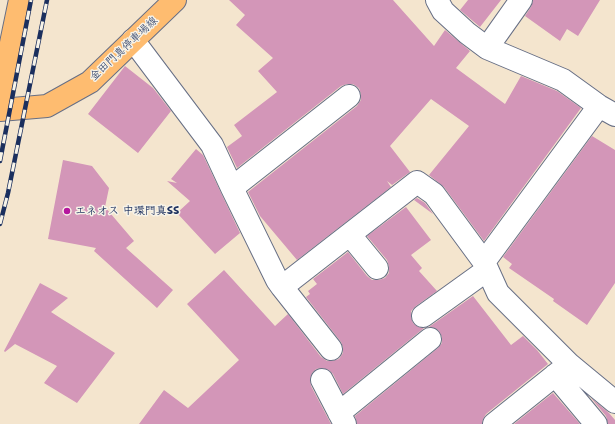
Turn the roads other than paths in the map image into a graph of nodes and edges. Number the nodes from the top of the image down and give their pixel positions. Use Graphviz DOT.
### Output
graph roads {
  1 [pos="20,0"];
  2 [pos="175,0"];
  3 [pos="437,0"];
  4 [pos="521,0"];
  5 [pos="133,40"];
  6 [pos="487,48"];
  7 [pos="0,96"];
  8 [pos="349,96"];
  9 [pos="0,110"];
  10 [pos="607,111"];
  11 [pos="232,188"];
  12 [pos="350,235"];
  13 [pos="485,266"];
  14 [pos="377,268"];
  15 [pos="282,287"];
  16 [pos="423,316"];
  17 [pos="430,339"];
  18 [pos="331,349"];
  19 [pos="562,370"];
  20 [pos="322,380"];
  21 [pos="615,402"];
  22 [pos="342,419"];
  23 [pos="494,424"];
  24 [pos="596,424"];
  1 -- 7 [label="main road"];
  2 -- 5 [label="main road, 金田門真停車場線"];
  3 -- 6 [label="street"];
  4 -- 6 [label="street"];
  5 -- 9 [label="main road, 金田門真停車場線"];
  5 -- 11 [label="street"];
  6 -- 10 [label="street"];
  8 -- 11 [label="street"];
  10 -- 13 [label="street"];
  11 -- 15 [label="street"];
  12 -- 13 [label="street"];
  12 -- 14 [label="street"];
  12 -- 15 [label="street"];
  13 -- 16 [label="street"];
  13 -- 19 [label="street"];
  15 -- 18 [label="street"];
  17 -- 22 [label="street"];
  19 -- 21 [label="street"];
  19 -- 23 [label="street"];
  19 -- 24 [label="street"];
  20 -- 22 [label="street"];
}
